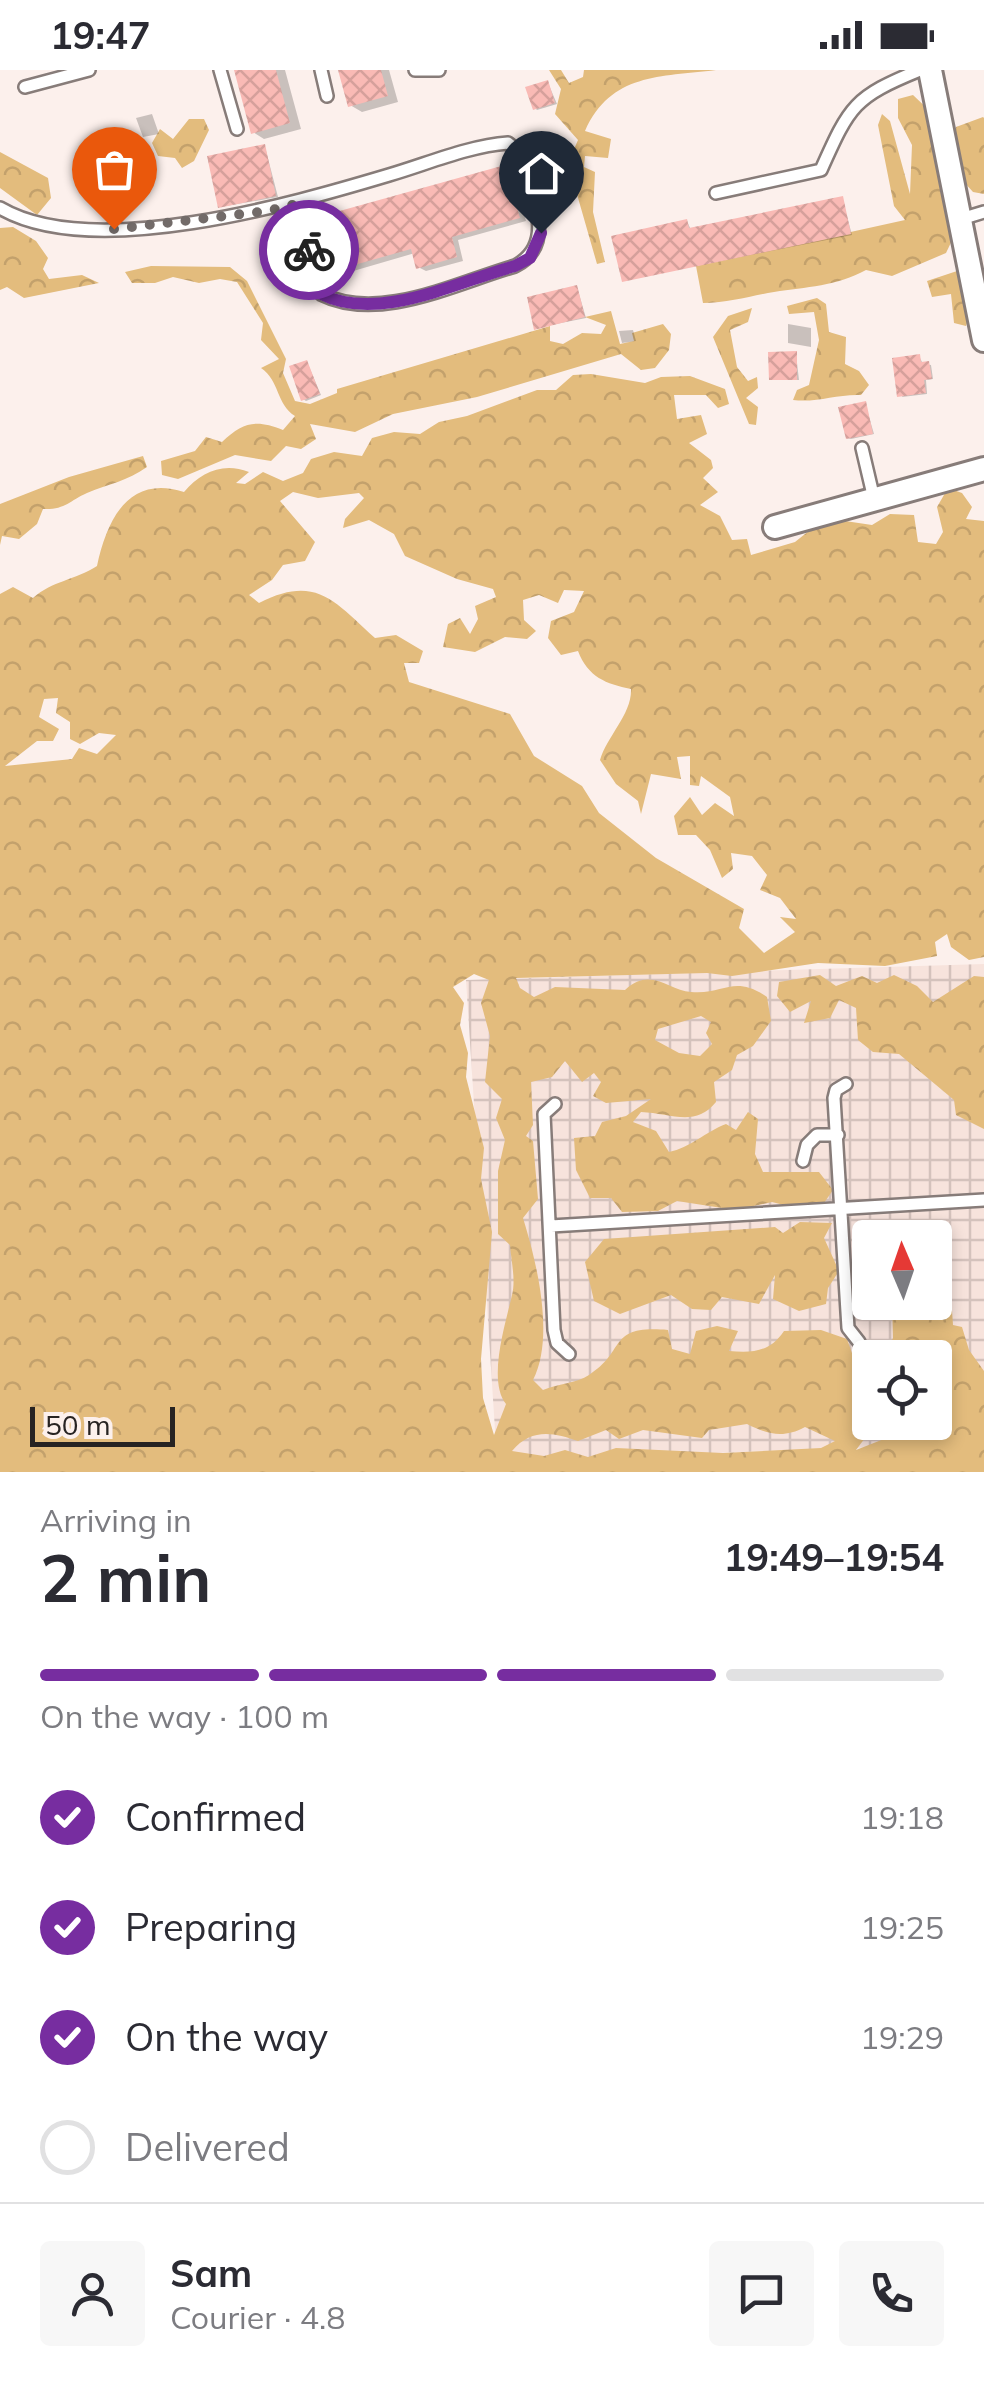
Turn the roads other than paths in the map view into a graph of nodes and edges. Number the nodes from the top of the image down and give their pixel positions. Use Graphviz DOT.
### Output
graph roads {
  1 [pos="90,70"];
  2 [pos="220,70"];
  3 [pos="320,70"];
  4 [pos="415,70"];
  5 [pos="438,70"];
  6 [pos="920,70"];
  7 [pos="930,70"];
  8 [pos="24,87"];
  9 [pos="326,96"];
  10 [pos="237,129"];
  11 [pos="716,193"];
  12 [pos="296,204"];
  13 [pos="0,208"];
  14 [pos="972,216"];
  15 [pos="984,340"];
  16 [pos="862,448"];
  17 [pos="984,469"];
  18 [pos="874,498"];
  19 [pos="774,527"];
  20 [pos="846,1084"];
  21 [pos="555,1104"];
  22 [pos="838,1135"];
  23 [pos="802,1161"];
  24 [pos="984,1200"];
  25 [pos="840,1210"];
  26 [pos="551,1226"];
  27 [pos="857,1340"];
  28 [pos="569,1354"];
  1 -- 8 [label="lane"];
  2 -- 10 [label="lane"];
  3 -- 9 [label="lane"];
  4 -- 5 [label="lane"];
  6 -- 11 [label="lane"];
  7 -- 14 [label="street"];
  12 -- 12 [label="lane"];
  12 -- 13 [label="lane"];
  14 -- 15 [label="street"];
  16 -- 18 [label="lane"];
  17 -- 18 [label="street"];
  18 -- 19 [label="street"];
  20 -- 22 [label="lane"];
  21 -- 26 [label="lane"];
  22 -- 23 [label="lane"];
  22 -- 25 [label="lane"];
  24 -- 25 [label="lane"];
  25 -- 26 [label="lane"];
  25 -- 27 [label="lane"];
  26 -- 28 [label="lane"];
}
